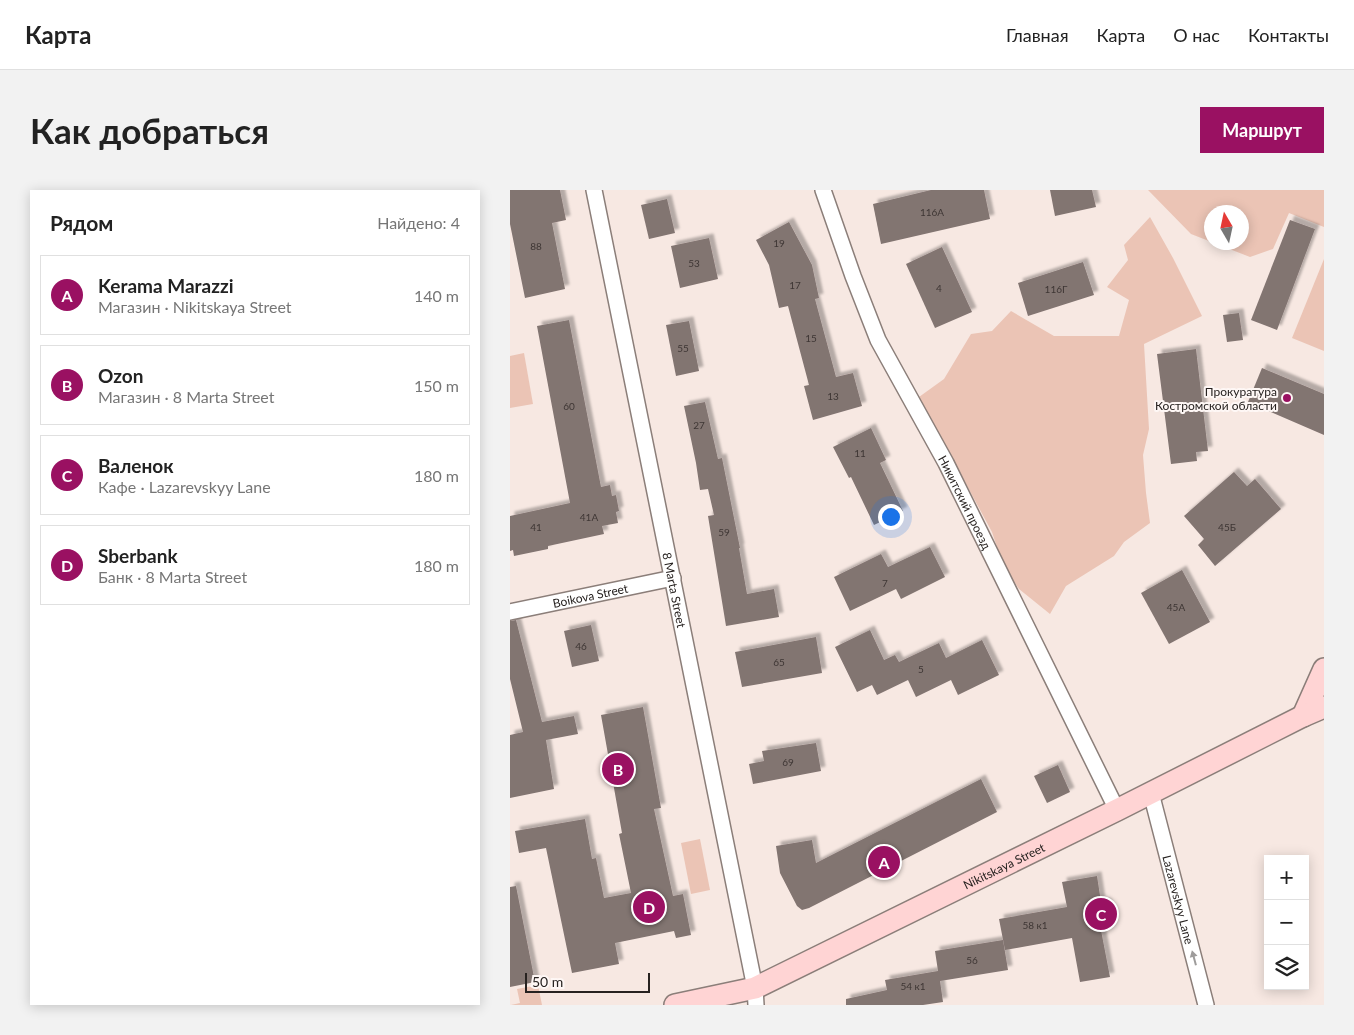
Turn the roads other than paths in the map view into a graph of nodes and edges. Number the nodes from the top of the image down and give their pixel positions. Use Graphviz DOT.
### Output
graph roads {
  1 [pos="594,190"];
  2 [pos="823,190"];
  3 [pos="673,578"];
  4 [pos="510,612"];
  5 [pos="1324,669"];
  6 [pos="1324,707"];
  7 [pos="1302,716"];
  8 [pos="1151,793"];
  9 [pos="1117,810"];
  10 [pos="756,997"];
  11 [pos="675,1005"];
  12 [pos="1206,1005"];
  1 -- 3 [label="street, 8 Marta Street"];
  2 -- 9 [label="street, Никитский проезд"];
  3 -- 4 [label="street, Boikova Street"];
  3 -- 10 [label="street, 8 Marta Street"];
  5 -- 7 [label="street"];
  6 -- 7 [label="street, Nikitskaya Street"];
  7 -- 8 [label="street, Nikitskaya Street"];
  8 -- 9 [label="street, Nikitskaya Street"];
  12 -- 8 [label="street, Lazarevskyy Lane, one-way"];
  9 -- 10 [label="street, Nikitskaya Street"];
  10 -- 11 [label="street, Nikitskaya Street"];
}
